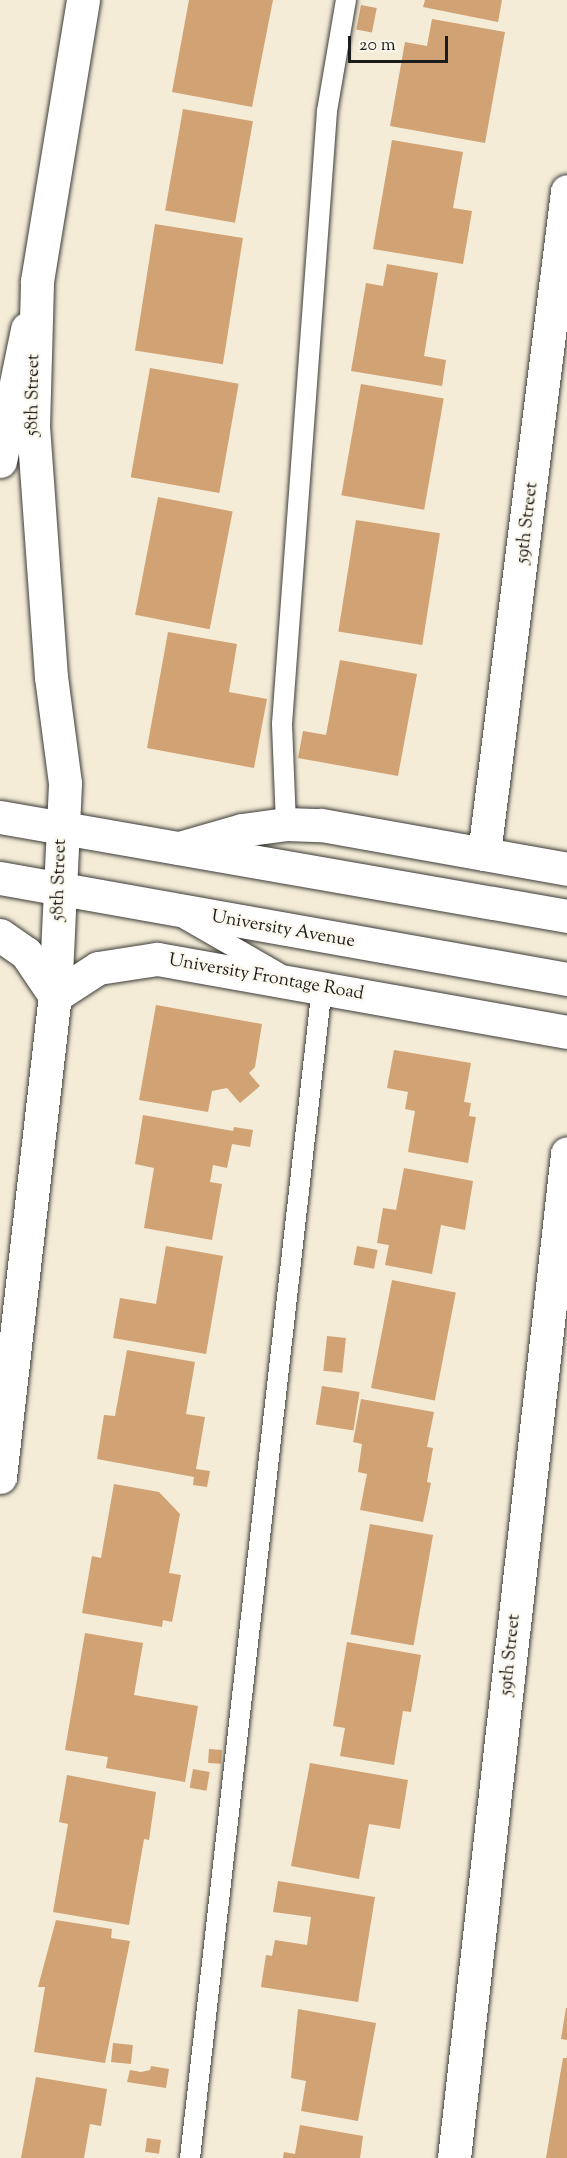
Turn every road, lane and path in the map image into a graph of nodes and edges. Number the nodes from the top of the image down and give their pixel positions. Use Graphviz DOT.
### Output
graph roads {
  1 [pos="83,0"];
  2 [pos="346,0"];
  3 [pos="567,191"];
  4 [pos="37,281"];
  5 [pos="0,461"];
  6 [pos="0,817"];
  7 [pos="286,824"];
  8 [pos="62,828"];
  9 [pos="179,848"];
  10 [pos="484,854"];
  11 [pos="567,869"];
  12 [pos="0,878"];
  13 [pos="60,888"];
  14 [pos="167,909"];
  15 [pos="567,916"];
  16 [pos="0,935"];
  17 [pos="567,979"];
  18 [pos="308,984"];
  19 [pos="55,996"];
  20 [pos="567,1032"];
  21 [pos="567,1153"];
  22 [pos="0,1478"];
  23 [pos="190,2158"];
  24 [pos="454,2158"];
  1 -- 4 [label="street, 58th Street"];
  2 -- 7 [label="lane"];
  3 -- 10 [label="street, 59th Street"];
  4 -- 5 [label="street, 58th Street"];
  4 -- 8 [label="street, 58th Street"];
  6 -- 8 [label="street"];
  7 -- 9 [label="street"];
  7 -- 10 [label="street"];
  8 -- 9 [label="street"];
  8 -- 13 [label="street, 58th Street"];
  9 -- 15 [label="street"];
  10 -- 11 [label="street"];
  12 -- 13 [label="street, University Avenue"];
  13 -- 14 [label="street, University Avenue"];
  13 -- 19 [label="street, 58th Street"];
  14 -- 17 [label="street, University Avenue"];
  14 -- 18 [label="lane"];
  16 -- 19 [label="street"];
  18 -- 19 [label="street, University Frontage Road"];
  18 -- 20 [label="street, University Frontage Road"];
  18 -- 23 [label="lane"];
  19 -- 22 [label="street, 58th Street"];
  21 -- 24 [label="street, 59th Street"];
}
